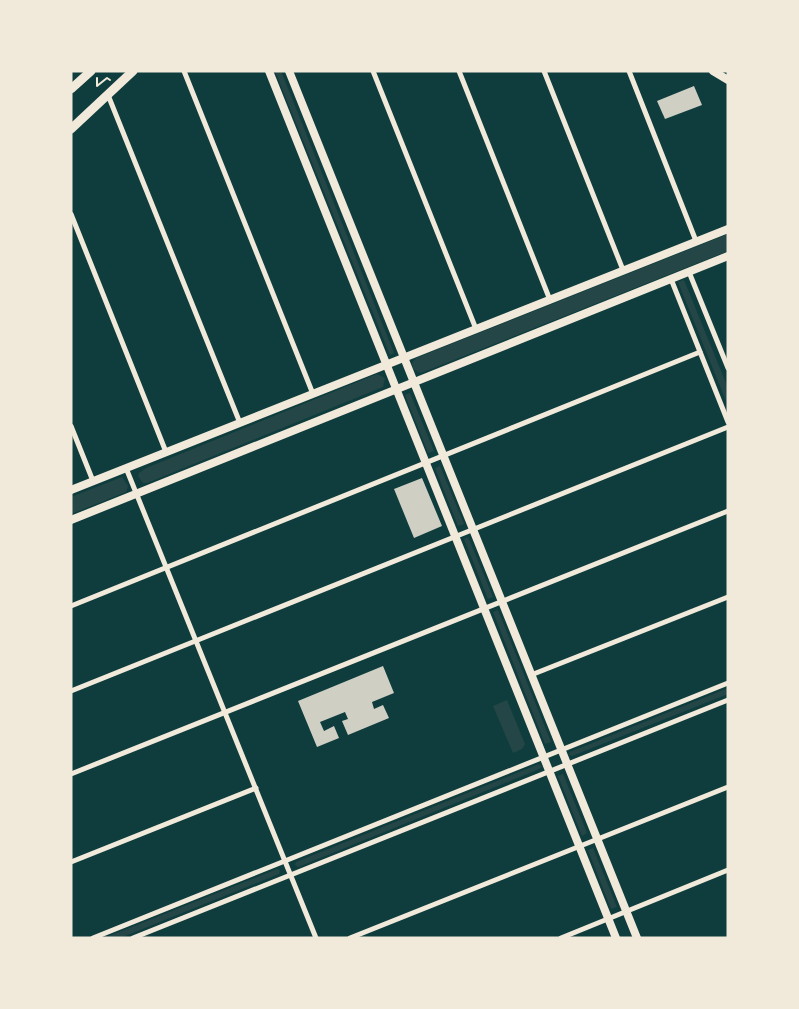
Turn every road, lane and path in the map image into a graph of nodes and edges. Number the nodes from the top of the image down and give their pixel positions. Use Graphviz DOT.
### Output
graph roads {
  1 [pos="133,71"];
  2 [pos="184,71"];
  3 [pos="269,71"];
  4 [pos="289,71"];
  5 [pos="373,71"];
  6 [pos="459,71"];
  7 [pos="544,71"];
  8 [pos="629,71"];
  9 [pos="713,71"];
  10 [pos="94,74"];
  11 [pos="728,80"];
  12 [pos="71,89"];
  13 [pos="112,91"];
  14 [pos="71,129"];
  15 [pos="71,214"];
  16 [pos="728,229"];
  17 [pos="696,241"];
  18 [pos="728,256"];
  19 [pos="623,270"];
  20 [pos="689,272"];
  21 [pos="671,279"];
  22 [pos="550,300"];
  23 [pos="476,329"];
  24 [pos="700,352"];
  25 [pos="404,358"];
  26 [pos="386,365"];
  27 [pos="728,368"];
  28 [pos="414,382"];
  29 [pos="396,390"];
  30 [pos="313,394"];
  31 [pos="728,422"];
  32 [pos="240,423"];
  33 [pos="71,426"];
  34 [pos="728,426"];
  35 [pos="166,452"];
  36 [pos="443,456"];
  37 [pos="426,463"];
  38 [pos="126,468"];
  39 [pos="93,481"];
  40 [pos="71,490"];
  41 [pos="137,494"];
  42 [pos="728,511"];
  43 [pos="71,520"];
  44 [pos="473,529"];
  45 [pos="456,536"];
  46 [pos="166,568"];
  47 [pos="728,596"];
  48 [pos="502,602"];
  49 [pos="71,606"];
  50 [pos="485,608"];
  51 [pos="196,640"];
  52 [pos="531,675"];
  53 [pos="728,683"];
  54 [pos="71,691"];
  55 [pos="728,700"];
  56 [pos="225,712"];
  57 [pos="561,750"];
  58 [pos="544,757"];
  59 [pos="567,764"];
  60 [pos="549,771"];
  61 [pos="71,774"];
  62 [pos="728,786"];
  63 [pos="256,788"];
  64 [pos="597,839"];
  65 [pos="579,846"];
  66 [pos="285,861"];
  67 [pos="71,862"];
  68 [pos="728,870"];
  69 [pos="291,875"];
  70 [pos="626,911"];
  71 [pos="608,919"];
  72 [pos="93,938"];
  73 [pos="133,938"];
  74 [pos="316,938"];
  75 [pos="350,938"];
  76 [pos="560,938"];
  77 [pos="616,938"];
  78 [pos="637,938"];
  1 -- 13 [label="main road"];
  2 -- 30 [label="street"];
  3 -- 26 [label="street"];
  4 -- 25 [label="street"];
  5 -- 23 [label="street"];
  6 -- 22 [label="street"];
  7 -- 19 [label="street"];
  8 -- 17 [label="street"];
  9 -- 11 [label="street"];
  10 -- 12 [label="main road"];
  10 -- 13 [label="path"];
  13 -- 14 [label="main road"];
  13 -- 32 [label="street"];
  15 -- 35 [label="street"];
  16 -- 17 [label="street"];
  17 -- 19 [label="street"];
  18 -- 20 [label="street"];
  19 -- 22 [label="street"];
  20 -- 21 [label="street"];
  20 -- 27 [label="street"];
  21 -- 24 [label="street"];
  21 -- 28 [label="street"];
  22 -- 23 [label="street"];
  23 -- 25 [label="street"];
  24 -- 31 [label="street"];
  24 -- 36 [label="street"];
  25 -- 26 [label="street"];
  25 -- 28 [label="street"];
  26 -- 29 [label="street"];
  26 -- 30 [label="street"];
  28 -- 29 [label="street"];
  28 -- 36 [label="street"];
  29 -- 37 [label="street"];
  29 -- 41 [label="street"];
  30 -- 32 [label="street"];
  32 -- 35 [label="street"];
  33 -- 39 [label="street"];
  34 -- 44 [label="street"];
  35 -- 38 [label="street"];
  36 -- 37 [label="street"];
  36 -- 44 [label="street"];
  37 -- 45 [label="street"];
  37 -- 46 [label="street"];
  38 -- 39 [label="street"];
  38 -- 41 [label="street"];
  39 -- 40 [label="street"];
  41 -- 43 [label="street"];
  41 -- 46 [label="street"];
  42 -- 48 [label="street"];
  44 -- 45 [label="street"];
  44 -- 48 [label="street"];
  45 -- 50 [label="street"];
  45 -- 51 [label="street"];
  46 -- 49 [label="street"];
  46 -- 51 [label="street"];
  47 -- 52 [label="street"];
  48 -- 50 [label="street"];
  48 -- 52 [label="street"];
  50 -- 56 [label="street"];
  50 -- 58 [label="street"];
  51 -- 54 [label="street"];
  51 -- 56 [label="street"];
  52 -- 57 [label="street"];
  53 -- 57 [label="street"];
  55 -- 59 [label="street"];
  56 -- 61 [label="street"];
  56 -- 63 [label="street"];
  57 -- 58 [label="street"];
  57 -- 59 [label="street"];
  58 -- 60 [label="street"];
  58 -- 66 [label="street"];
  59 -- 60 [label="street"];
  59 -- 64 [label="street"];
  60 -- 65 [label="street"];
  60 -- 69 [label="street"];
  62 -- 64 [label="street"];
  63 -- 66 [label="street"];
  63 -- 67 [label="street"];
  64 -- 65 [label="street"];
  64 -- 70 [label="street"];
  65 -- 71 [label="street"];
  65 -- 75 [label="street"];
  66 -- 69 [label="street"];
  66 -- 72 [label="street"];
  68 -- 70 [label="street"];
  69 -- 73 [label="street"];
  69 -- 74 [label="street"];
  70 -- 71 [label="street"];
  70 -- 78 [label="street"];
  71 -- 76 [label="street"];
  71 -- 77 [label="street"];
}
